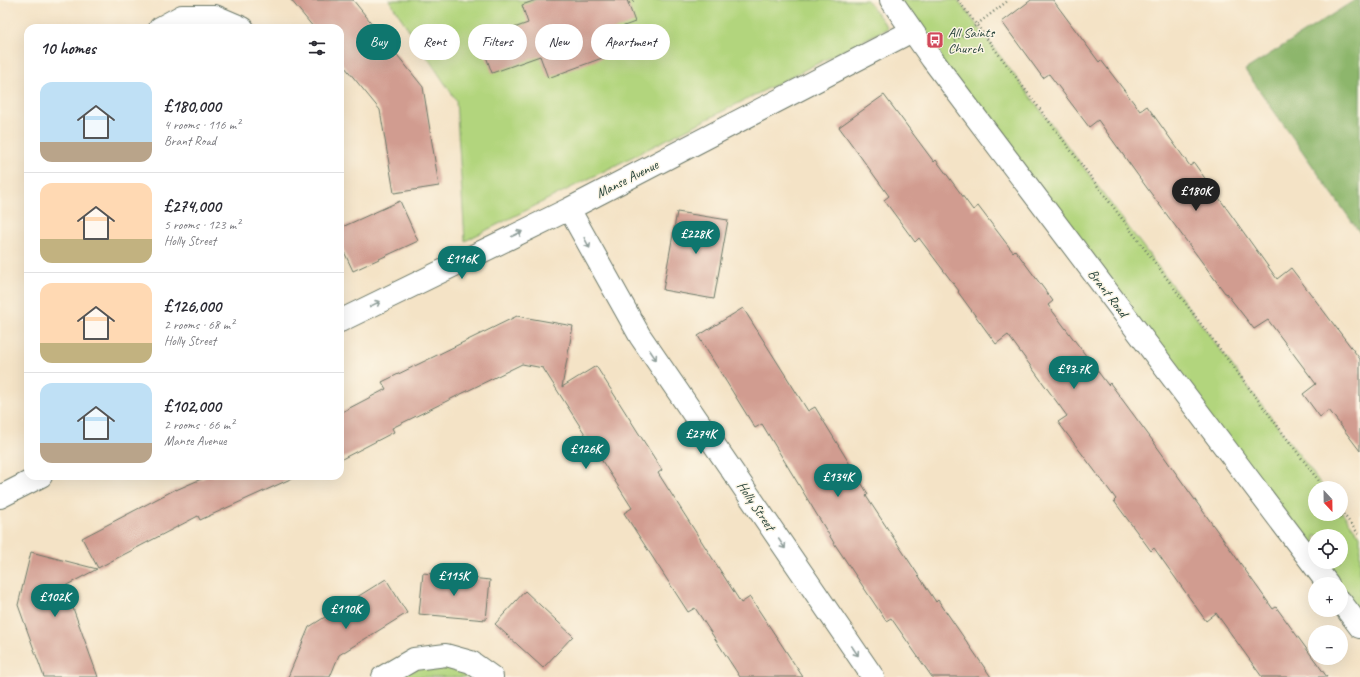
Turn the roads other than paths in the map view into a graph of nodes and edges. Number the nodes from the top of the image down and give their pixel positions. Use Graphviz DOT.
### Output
graph roads {
  1 [pos="891,0"];
  2 [pos="167,24"];
  3 [pos="234,24"];
  4 [pos="912,30"];
  5 [pos="569,209"];
  6 [pos="344,317"];
  7 [pos="34,480"];
  8 [pos="0,498"];
  9 [pos="1323,577"];
  10 [pos="1348,611"];
  11 [pos="1360,627"];
  12 [pos="384,677"];
  13 [pos="492,677"];
  14 [pos="873,677"];
  1 -- 4 [label="street, Brant Road"];
  2 -- 3 [label="street"];
  4 -- 5 [label="street, Manse Avenue"];
  4 -- 9 [label="street, Brant Road"];
  6 -- 5 [label="street, Manse Avenue, one-way"];
  5 -- 14 [label="street, Holly Street, one-way"];
  7 -- 8 [label="street"];
  10 -- 11 [label="street"];
  12 -- 13 [label="street"];
}
